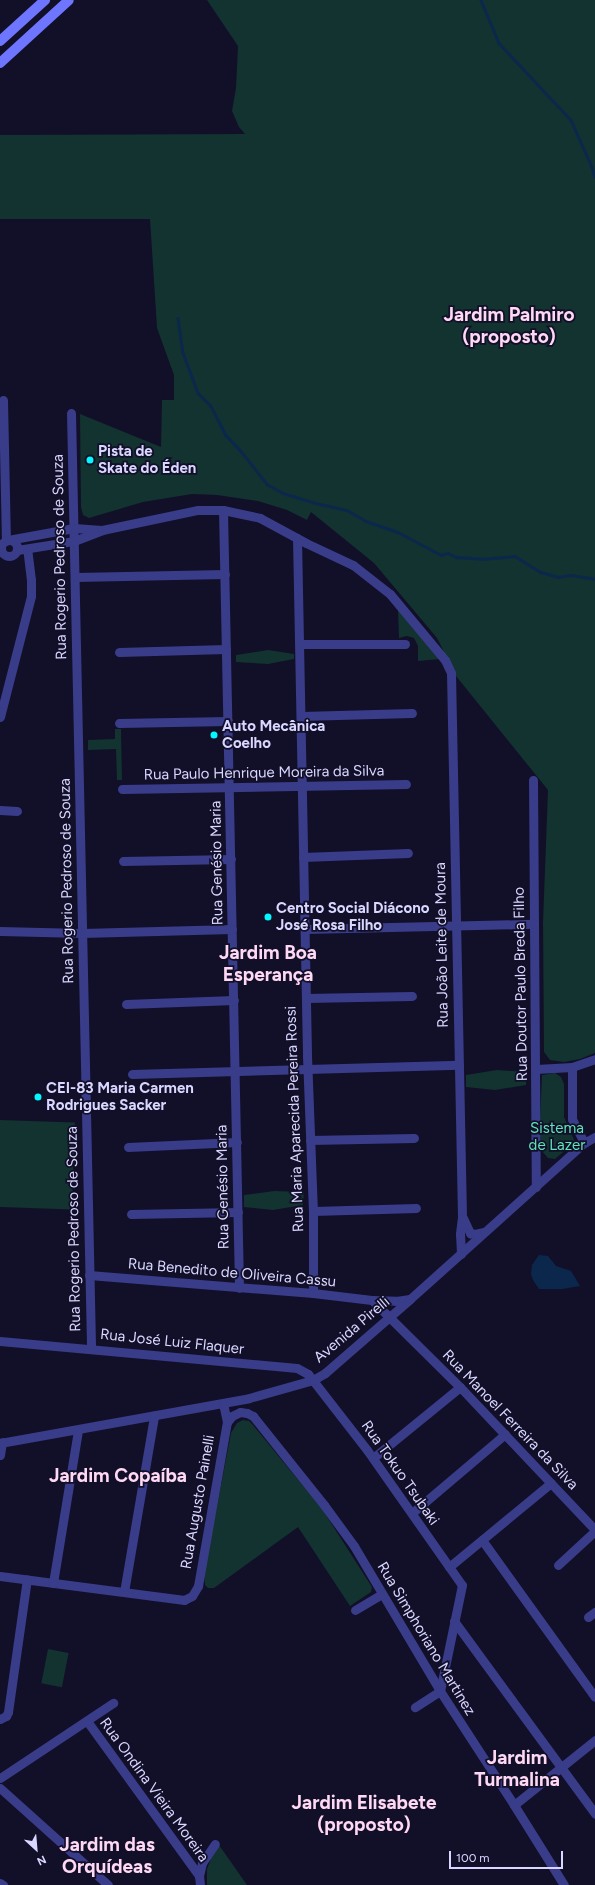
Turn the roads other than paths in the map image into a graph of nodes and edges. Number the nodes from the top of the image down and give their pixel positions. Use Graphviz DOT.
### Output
graph roads {
  1 [pos="45,0"];
  2 [pos="69,0"];
  3 [pos="0,41"];
  4 [pos="0,63"];
  5 [pos="3,400"];
  6 [pos="71,413"];
  7 [pos="223,510"];
  8 [pos="74,528"];
  9 [pos="102,530"];
  10 [pos="297,538"];
  11 [pos="74,541"];
  12 [pos="4,542"];
  13 [pos="306,544"];
  14 [pos="27,549"];
  15 [pos="10,554"];
  16 [pos="297,560"];
  17 [pos="29,570"];
  18 [pos="225,574"];
  19 [pos="75,577"];
  20 [pos="300,644"];
  21 [pos="406,644"];
  22 [pos="226,649"];
  23 [pos="119,652"];
  24 [pos="412,713"];
  25 [pos="301,716"];
  26 [pos="0,717"];
  27 [pos="228,721"];
  28 [pos="119,723"];
  29 [pos="532,780"];
  30 [pos="406,784"];
  31 [pos="302,786"];
  32 [pos="229,787"];
  33 [pos="122,790"];
  34 [pos="0,810"];
  35 [pos="17,811"];
  36 [pos="408,853"];
  37 [pos="303,857"];
  38 [pos="230,859"];
  39 [pos="123,861"];
  40 [pos="534,924"];
  41 [pos="455,925"];
  42 [pos="232,929"];
  43 [pos="305,929"];
  44 [pos="0,931"];
  45 [pos="82,932"];
  46 [pos="412,996"];
  47 [pos="306,998"];
  48 [pos="234,1000"];
  49 [pos="126,1004"];
  50 [pos="595,1059"];
  51 [pos="459,1065"];
  52 [pos="572,1067"];
  53 [pos="536,1069"];
  54 [pos="308,1070"];
  55 [pos="235,1071"];
  56 [pos="132,1074"];
  57 [pos="414,1138"];
  58 [pos="595,1138"];
  59 [pos="310,1140"];
  60 [pos="237,1142"];
  61 [pos="584,1143"];
  62 [pos="128,1147"];
  63 [pos="536,1187"];
  64 [pos="416,1208"];
  65 [pos="313,1211"];
  66 [pos="238,1212"];
  67 [pos="131,1214"];
  68 [pos="462,1217"];
  69 [pos="487,1231"];
  70 [pos="461,1254"];
  71 [pos="89,1275"];
  72 [pos="239,1288"];
  73 [pos="313,1294"];
  74 [pos="410,1299"];
  75 [pos="374,1300"];
  76 [pos="392,1315"];
  77 [pos="0,1341"];
  78 [pos="91,1348"];
  79 [pos="313,1380"];
  80 [pos="460,1387"];
  81 [pos="249,1398"];
  82 [pos="223,1403"];
  83 [pos="154,1416"];
  84 [pos="253,1416"];
  85 [pos="227,1422"];
  86 [pos="78,1430"];
  87 [pos="505,1434"];
  88 [pos="1,1442"];
  89 [pos="0,1455"];
  90 [pos="373,1458"];
  91 [pos="551,1483"];
  92 [pos="412,1514"];
  93 [pos="595,1530"];
  94 [pos="482,1540"];
  95 [pos="558,1565"];
  96 [pos="449,1567"];
  97 [pos="0,1576"];
  98 [pos="27,1579"];
  99 [pos="53,1583"];
  100 [pos="124,1592"];
  101 [pos="382,1594"];
  102 [pos="355,1610"];
  103 [pos="454,1621"];
  104 [pos="440,1692"];
  105 [pos="595,1697"];
  106 [pos="113,1703"];
  107 [pos="415,1707"];
  108 [pos="0,1719"];
  109 [pos="86,1721"];
  110 [pos="595,1740"];
  111 [pos="561,1767"];
  112 [pos="0,1778"];
  113 [pos="0,1788"];
  114 [pos="514,1805"];
  115 [pos="595,1814"];
  116 [pos="215,1844"];
  117 [pos="207,1853"];
  118 [pos="185,1857"];
  119 [pos="200,1881"];
  120 [pos="0,1883"];
  121 [pos="3,1885"];
  122 [pos="108,1885"];
  123 [pos="564,1885"];
  1 -- 3 [label="main road"];
  2 -- 4 [label="main road"];
  5 -- 12 [label="street"];
  6 -- 8 [label="street, Rua Rogerio Pedroso de Souza"];
  7 -- 9 [label="street"];
  7 -- 10 [label="street"];
  7 -- 18 [label="street, Rua Genésio Maria"];
  8 -- 9 [label="street"];
  8 -- 11 [label="street, Rua Rogerio Pedroso de Souza"];
  8 -- 12 [label="street"];
  9 -- 11 [label="street"];
  10 -- 13 [label="street"];
  10 -- 16 [label="street, Rua Maria Aparecida Pereira Rossi"];
  11 -- 14 [label="street"];
  11 -- 19 [label="street, Rua Rogerio Pedroso de Souza"];
  12 -- 15 [label="street"];
  12 -- 15 [label="street"];
  13 -- 16 [label="street"];
  13 -- 41 [label="street, Rua João Leite de Moura"];
  14 -- 15 [label="street"];
  14 -- 17 [label="street"];
  15 -- 17 [label="street"];
  16 -- 20 [label="street, Rua Maria Aparecida Pereira Rossi"];
  17 -- 26 [label="street"];
  18 -- 19 [label="street"];
  18 -- 22 [label="street, Rua Genésio Maria"];
  19 -- 45 [label="street, Rua Rogerio Pedroso de Souza"];
  20 -- 21 [label="street"];
  20 -- 25 [label="street, Rua Maria Aparecida Pereira Rossi"];
  22 -- 23 [label="street"];
  22 -- 27 [label="street, Rua Genésio Maria"];
  24 -- 25 [label="street"];
  25 -- 31 [label="street, Rua Maria Aparecida Pereira Rossi"];
  27 -- 28 [label="street"];
  27 -- 32 [label="street, Rua Genésio Maria"];
  29 -- 40 [label="street, Rua Doutor Paulo Breda Filho"];
  30 -- 31 [label="street, Rua Paulo Henrique Moreira da Silva"];
  31 -- 32 [label="street, Rua Paulo Henrique Moreira da Silva"];
  31 -- 37 [label="street, Rua Maria Aparecida Pereira Rossi"];
  32 -- 33 [label="street, Rua Paulo Henrique Moreira da Silva"];
  32 -- 38 [label="street, Rua Genésio Maria"];
  34 -- 35 [label="street"];
  36 -- 37 [label="street"];
  37 -- 43 [label="street, Rua Maria Aparecida Pereira Rossi"];
  38 -- 39 [label="street"];
  38 -- 42 [label="street, Rua Genésio Maria"];
  40 -- 41 [label="street"];
  40 -- 53 [label="street, Rua Doutor Paulo Breda Filho"];
  41 -- 43 [label="street"];
  41 -- 51 [label="street, Rua João Leite de Moura"];
  42 -- 45 [label="street"];
  42 -- 48 [label="street, Rua Genésio Maria"];
  43 -- 47 [label="street, Rua Maria Aparecida Pereira Rossi"];
  44 -- 45 [label="street"];
  45 -- 71 [label="street, Rua Rogerio Pedroso de Souza"];
  46 -- 47 [label="street"];
  47 -- 54 [label="street, Rua Maria Aparecida Pereira Rossi"];
  48 -- 49 [label="street"];
  48 -- 55 [label="street, Rua Genésio Maria"];
  50 -- 52 [label="street"];
  51 -- 54 [label="street"];
  51 -- 68 [label="street, Rua João Leite de Moura"];
  52 -- 53 [label="street"];
  52 -- 61 [label="street"];
  53 -- 63 [label="street, Rua Doutor Paulo Breda Filho"];
  54 -- 55 [label="street"];
  54 -- 59 [label="street, Rua Maria Aparecida Pereira Rossi"];
  55 -- 56 [label="street"];
  55 -- 60 [label="street, Rua Genésio Maria"];
  57 -- 59 [label="street"];
  58 -- 61 [label="street, Avenida Pirelli"];
  59 -- 65 [label="street, Rua Maria Aparecida Pereira Rossi"];
  60 -- 62 [label="street"];
  60 -- 66 [label="street, Rua Genésio Maria"];
  61 -- 63 [label="street, Avenida Pirelli"];
  63 -- 69 [label="street, Avenida Pirelli"];
  64 -- 65 [label="street"];
  65 -- 73 [label="street, Rua Maria Aparecida Pereira Rossi"];
  66 -- 67 [label="street"];
  66 -- 72 [label="street, Rua Genésio Maria"];
  68 -- 69 [label="street"];
  68 -- 70 [label="street, Rua João Leite de Moura"];
  69 -- 70 [label="street, Avenida Pirelli"];
  70 -- 74 [label="street, Avenida Pirelli"];
  71 -- 72 [label="street, Rua Benedito de Oliveira Cassu"];
  71 -- 78 [label="street, Rua Rogerio Pedroso de Souza"];
  72 -- 73 [label="street, Rua Benedito de Oliveira Cassu"];
  73 -- 75 [label="street, Rua Benedito de Oliveira Cassu"];
  74 -- 75 [label="street, Rua Benedito de Oliveira Cassu"];
  74 -- 76 [label="street, Avenida Pirelli"];
  75 -- 76 [label="street"];
  76 -- 79 [label="street, Avenida Pirelli"];
  76 -- 80 [label="street, Rua Manoel Ferreira da Silva"];
  77 -- 78 [label="street, Rua José Luiz Flaquer"];
  78 -- 79 [label="street, Rua José Luiz Flaquer"];
  79 -- 81 [label="street, Avenida Pirelli"];
  79 -- 90 [label="street, Rua Tokuo Tsubaki"];
  80 -- 87 [label="street, Rua Manoel Ferreira da Silva"];
  80 -- 90 [label="street"];
  81 -- 82 [label="street, Avenida Pirelli"];
  81 -- 84 [label="street, Rua Simphoriano Martinez"];
  82 -- 83 [label="street, Avenida Pirelli"];
  82 -- 85 [label="street, Rua Augusto Painelli"];
  83 -- 86 [label="street, Avenida Pirelli"];
  83 -- 100 [label="street"];
  84 -- 85 [label="street"];
  84 -- 101 [label="street, Rua Simphoriano Martinez"];
  85 -- 100 [label="street, Rua Augusto Painelli"];
  86 -- 88 [label="street, Avenida Pirelli"];
  86 -- 99 [label="street"];
  87 -- 91 [label="street, Rua Manoel Ferreira da Silva"];
  87 -- 92 [label="street"];
  88 -- 89 [label="street"];
  90 -- 92 [label="street, Rua Tokuo Tsubaki"];
  91 -- 93 [label="street, Rua Manoel Ferreira da Silva"];
  91 -- 94 [label="street"];
  92 -- 96 [label="street, Rua Tokuo Tsubaki"];
  93 -- 95 [label="street"];
  94 -- 96 [label="street"];
  94 -- 105 [label="street"];
  96 -- 103 [label="street, Rua Tokuo Tsubaki"];
  97 -- 98 [label="street"];
  98 -- 99 [label="street"];
  98 -- 108 [label="street"];
  99 -- 100 [label="street"];
  101 -- 102 [label="street"];
  101 -- 104 [label="street, Rua Simphoriano Martinez"];
  103 -- 104 [label="street"];
  103 -- 111 [label="street"];
  104 -- 107 [label="street"];
  104 -- 114 [label="street, Rua Simphoriano Martinez"];
  106 -- 109 [label="street"];
  109 -- 112 [label="street"];
  109 -- 118 [label="street, Rua Ondina Vieira Moreira"];
  110 -- 111 [label="street"];
  111 -- 114 [label="street"];
  111 -- 115 [label="street"];
  113 -- 122 [label="street"];
  114 -- 123 [label="street, Rua Simphoriano Martinez"];
  116 -- 117 [label="street"];
  117 -- 118 [label="street"];
  117 -- 119 [label="street"];
  118 -- 119 [label="street, Rua Ondina Vieira Moreira"];
  120 -- 121 [label="street"];
}
